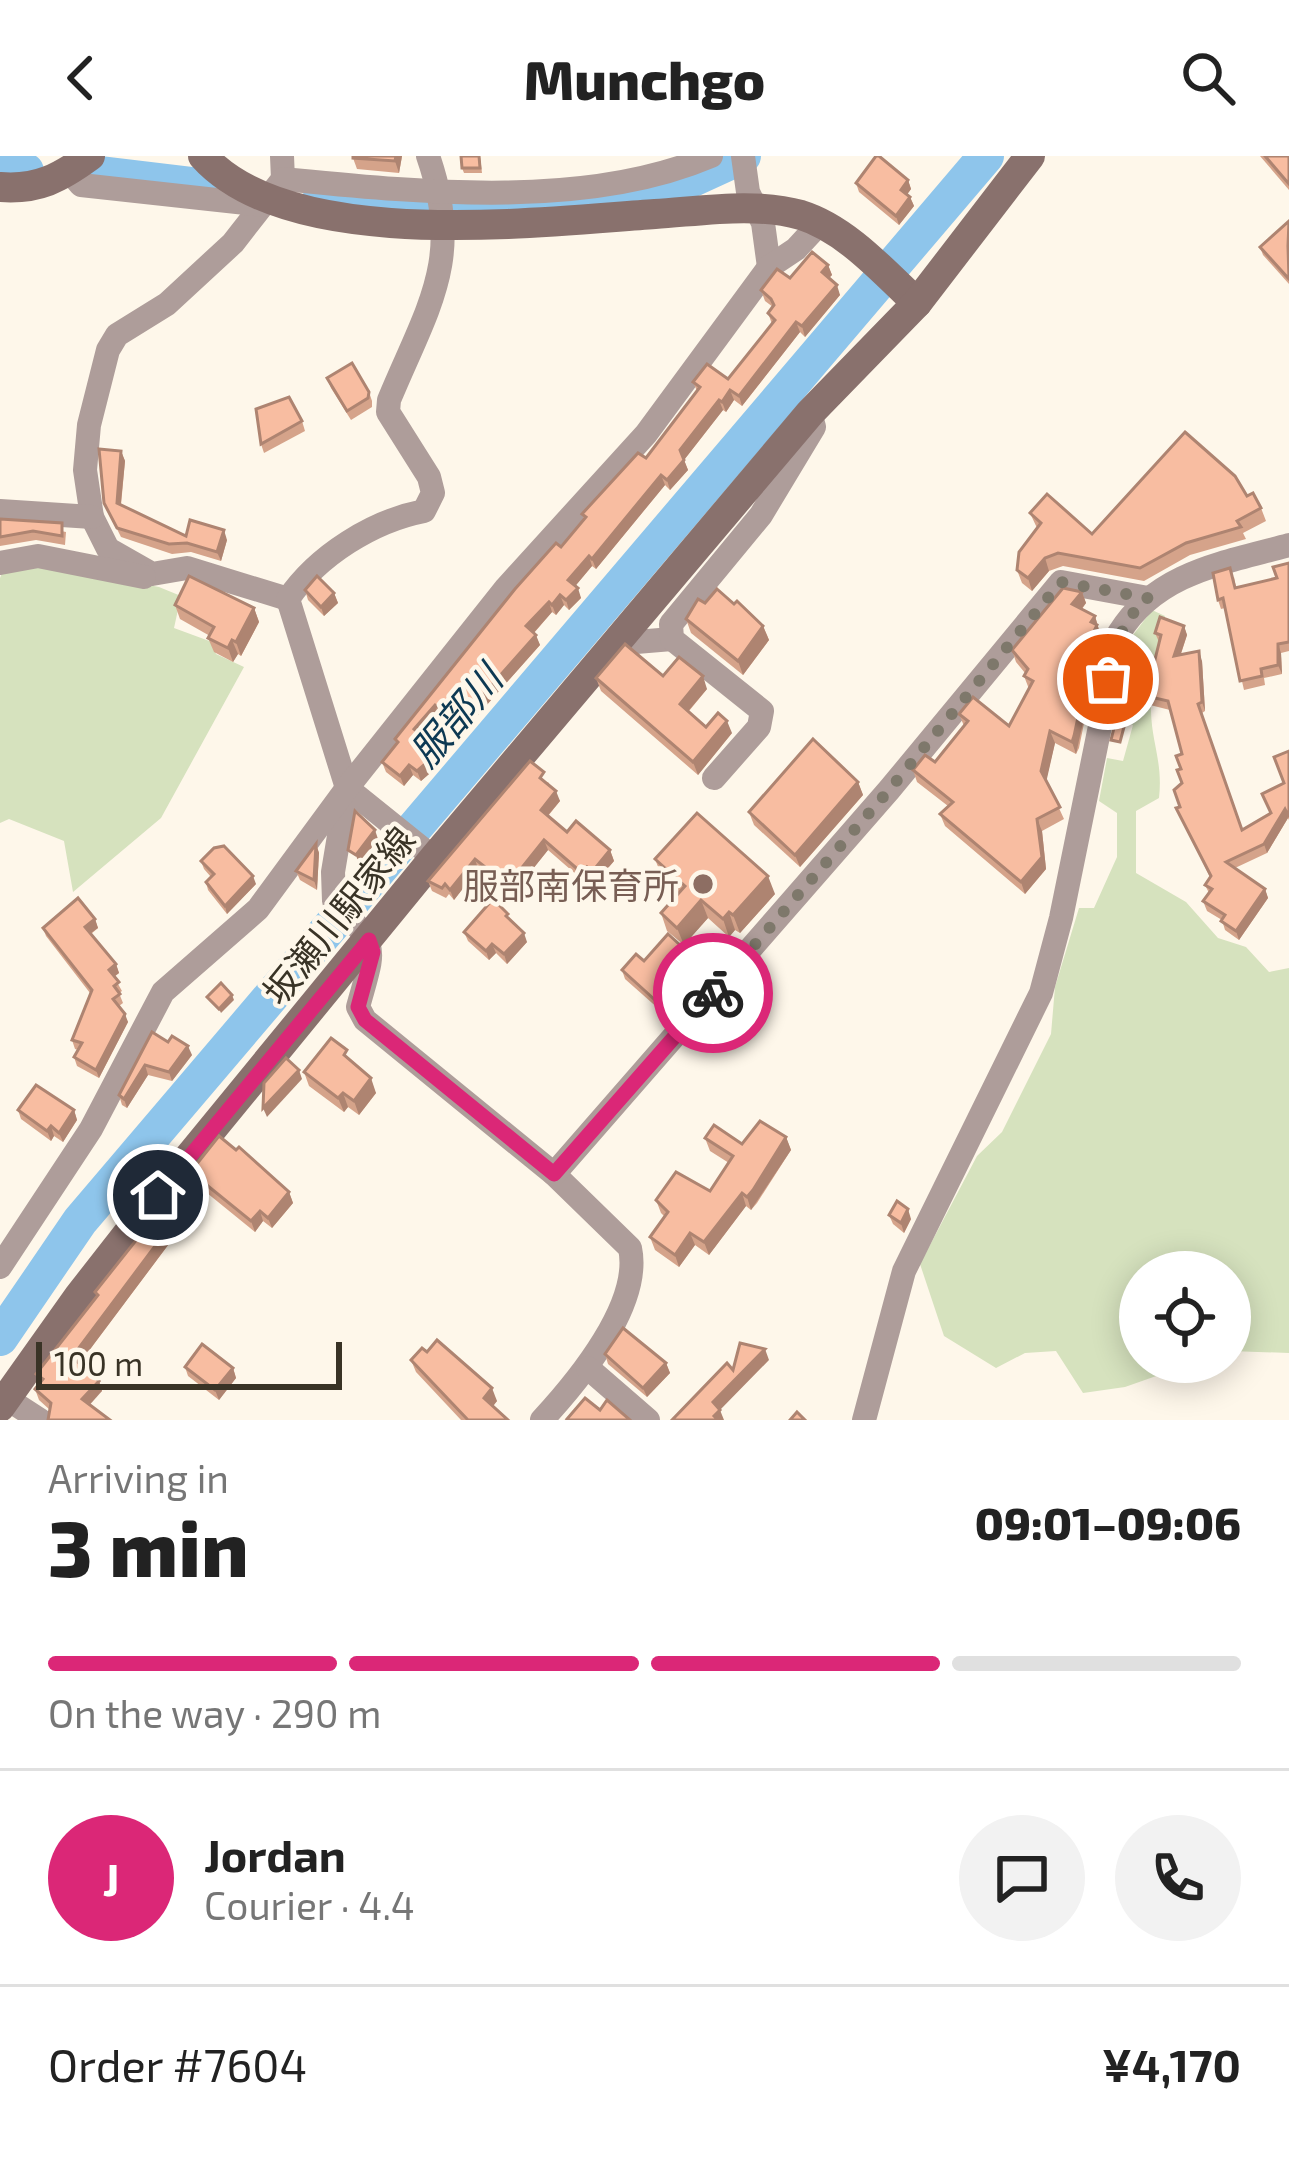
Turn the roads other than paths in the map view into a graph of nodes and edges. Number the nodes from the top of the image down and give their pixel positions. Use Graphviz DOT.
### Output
graph roads {
  1 [pos="203,156"];
  2 [pos="428,156"];
  3 [pos="711,156"];
  4 [pos="743,156"];
  5 [pos="1030,156"];
  6 [pos="80,164"];
  7 [pos="274,184"];
  8 [pos="0,187"];
  9 [pos="752,200"];
  10 [pos="443,209"];
  11 [pos="820,224"];
  12 [pos="770,267"];
  13 [pos="908,294"];
  14 [pos="810,413"];
  15 [pos="0,512"];
  16 [pos="92,517"];
  17 [pos="1289,545"];
  18 [pos="0,563"];
  19 [pos="152,574"];
  20 [pos="288,598"];
  21 [pos="1148,598"];
  22 [pos="624,631"];
  23 [pos="672,639"];
  24 [pos="714,778"];
  25 [pos="347,788"];
  26 [pos="428,854"];
  27 [pos="363,932"];
  28 [pos="554,1174"];
  29 [pos="0,1267"];
  30 [pos="588,1368"];
  31 [pos="3,1402"];
  32 [pos="40,1420"];
  33 [pos="542,1420"];
  34 [pos="648,1420"];
  35 [pos="864,1420"];
  1 -- 7 [label="main road"];
  2 -- 10 [label="street"];
  3 -- 10 [label="street"];
  4 -- 9 [label="street"];
  5 -- 13 [label="main road, 坂瀬川駅家線"];
  6 -- 7 [label="street"];
  6 -- 8 [label="main road"];
  7 -- 10 [label="main road"];
  7 -- 16 [label="street"];
  9 -- 10 [label="main road"];
  9 -- 11 [label="main road"];
  9 -- 12 [label="street"];
  10 -- 20 [label="street"];
  11 -- 12 [label="street"];
  11 -- 13 [label="main road"];
  12 -- 25 [label="street"];
  13 -- 14 [label="main road, 坂瀬川駅家線"];
  14 -- 22 [label="main road, 坂瀬川駅家線"];
  14 -- 23 [label="street"];
  15 -- 16 [label="street"];
  16 -- 19 [label="street"];
  17 -- 21 [label="street"];
  18 -- 19 [label="street"];
  19 -- 20 [label="street"];
  20 -- 25 [label="street"];
  21 -- 28 [label="street"];
  21 -- 35 [label="street"];
  22 -- 23 [label="street"];
  22 -- 26 [label="main road, 坂瀬川駅家線"];
  23 -- 24 [label="street"];
  25 -- 26 [label="street"];
  25 -- 27 [label="street"];
  25 -- 29 [label="street"];
  26 -- 27 [label="main road, 坂瀬川駅家線"];
  27 -- 28 [label="street"];
  27 -- 31 [label="main road, 坂瀬川駅家線"];
  28 -- 30 [label="street"];
  30 -- 33 [label="street"];
  30 -- 34 [label="street"];
  31 -- 32 [label="street"];
}
